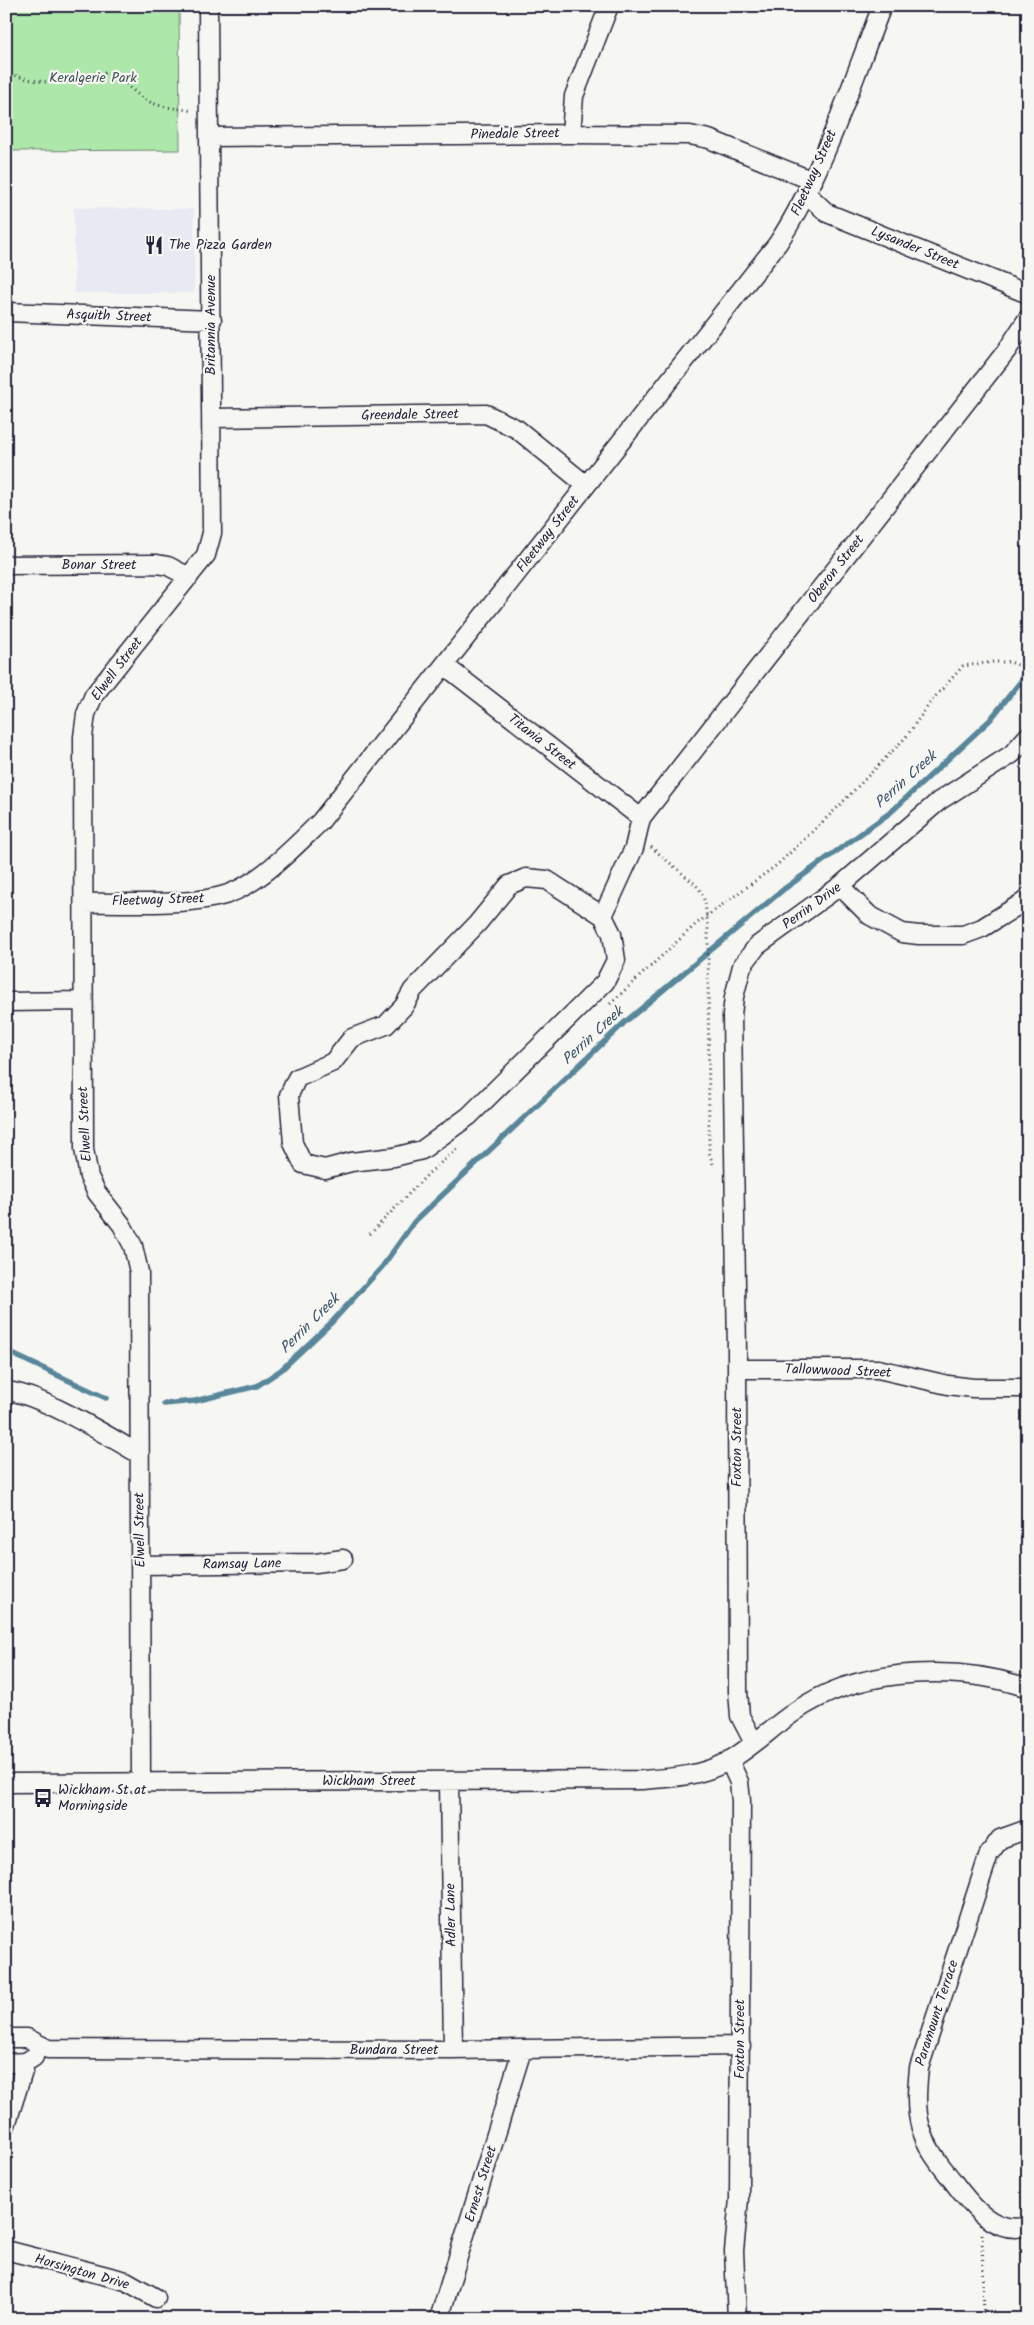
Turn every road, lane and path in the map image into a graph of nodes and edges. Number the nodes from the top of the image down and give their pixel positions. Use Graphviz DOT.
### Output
graph roads {
  1 [pos="208,6"];
  2 [pos="609,6"];
  3 [pos="882,6"];
  4 [pos="6,72"];
  5 [pos="209,114"];
  6 [pos="571,134"];
  7 [pos="210,137"];
  8 [pos="810,188"];
  9 [pos="1028,294"];
  10 [pos="6,312"];
  11 [pos="1028,318"];
  12 [pos="212,320"];
  13 [pos="212,418"];
  14 [pos="586,485"];
  15 [pos="6,565"];
  16 [pos="189,577"];
  17 [pos="444,665"];
  18 [pos="1028,669"];
  19 [pos="1028,736"];
  20 [pos="641,818"];
  21 [pos="637,836"];
  22 [pos="840,886"];
  23 [pos="1027,900"];
  24 [pos="84,903"];
  25 [pos="707,915"];
  26 [pos="603,916"];
  27 [pos="83,1001"];
  28 [pos="6,1002"];
  29 [pos="606,1007"];
  30 [pos="460,1146"];
  31 [pos="734,1147"];
  32 [pos="714,1167"];
  33 [pos="370,1234"];
  34 [pos="737,1368"];
  35 [pos="1028,1388"];
  36 [pos="6,1391"];
  37 [pos="139,1454"];
  38 [pos="343,1559"];
  39 [pos="140,1565"];
  40 [pos="1028,1688"];
  41 [pos="754,1743"];
  42 [pos="729,1760"];
  43 [pos="449,1781"];
  44 [pos="141,1782"];
  45 [pos="6,1783"];
  46 [pos="1028,1829"];
  47 [pos="6,2038"];
  48 [pos="741,2046"];
  49 [pos="48,2049"];
  50 [pos="453,2050"];
  51 [pos="522,2050"];
  52 [pos="6,2062"];
  53 [pos="26,2062"];
  54 [pos="6,2125"];
  55 [pos="1028,2226"];
  56 [pos="981,2230"];
  57 [pos="6,2250"];
  58 [pos="156,2298"];
  59 [pos="440,2319"];
  60 [pos="736,2319"];
  61 [pos="984,2319"];
  1 -- 5 [label="street, Britannia Avenue"];
  2 -- 6 [label="street"];
  3 -- 8 [label="street, Fleetway Street"];
  4 -- 5 [label="path"];
  5 -- 7 [label="street, Britannia Avenue"];
  6 -- 7 [label="street, Pinedale Street"];
  6 -- 8 [label="street, Pinedale Street"];
  7 -- 12 [label="street, Britannia Avenue"];
  8 -- 9 [label="street, Lysander Street"];
  8 -- 14 [label="street, Fleetway Street"];
  10 -- 12 [label="street, Asquith Street"];
  11 -- 20 [label="street, Oberon Street"];
  12 -- 13 [label="street, Britannia Avenue"];
  13 -- 14 [label="street, Greendale Street"];
  13 -- 16 [label="street, Britannia Avenue"];
  14 -- 17 [label="street, Fleetway Street"];
  15 -- 16 [label="street, Bonar Street"];
  16 -- 24 [label="street, Elwell Street"];
  17 -- 20 [label="street, Titania Street"];
  17 -- 24 [label="street, Fleetway Street"];
  18 -- 25 [label="path"];
  19 -- 22 [label="street, Perrin Drive"];
  20 -- 21 [label="street"];
  21 -- 25 [label="path"];
  21 -- 26 [label="street"];
  22 -- 23 [label="street"];
  22 -- 31 [label="street, Perrin Drive"];
  24 -- 27 [label="street, Elwell Street"];
  25 -- 29 [label="path"];
  25 -- 32 [label="path"];
  26 -- 26 [label="street"];
  27 -- 28 [label="street"];
  27 -- 37 [label="street, Elwell Street"];
  30 -- 33 [label="path"];
  31 -- 34 [label="street, Foxton Street"];
  34 -- 35 [label="street, Tallowwood Street"];
  34 -- 41 [label="street, Foxton Street"];
  36 -- 37 [label="street"];
  37 -- 39 [label="street, Elwell Street"];
  38 -- 39 [label="street, Ramsay Lane"];
  39 -- 44 [label="street, Elwell Street"];
  40 -- 41 [label="street, Wickham Street"];
  41 -- 42 [label="street, Wickham Street"];
  42 -- 43 [label="street, Wickham Street"];
  42 -- 48 [label="street, Foxton Street"];
  43 -- 44 [label="street, Wickham Street"];
  43 -- 50 [label="street, Adler Lane"];
  44 -- 45 [label="street, Wickham Street"];
  46 -- 55 [label="street, Paramount Terrace"];
  47 -- 49 [label="street, Bundara Street"];
  48 -- 51 [label="street, Bundara Street"];
  48 -- 60 [label="street, Foxton Street"];
  49 -- 50 [label="street, Bundara Street"];
  49 -- 53 [label="street"];
  50 -- 51 [label="street, Bundara Street"];
  51 -- 59 [label="street, Ernest Street"];
  52 -- 53 [label="street"];
  53 -- 54 [label="street"];
  56 -- 61 [label="path"];
  57 -- 58 [label="street, Horsington Drive"];
}
